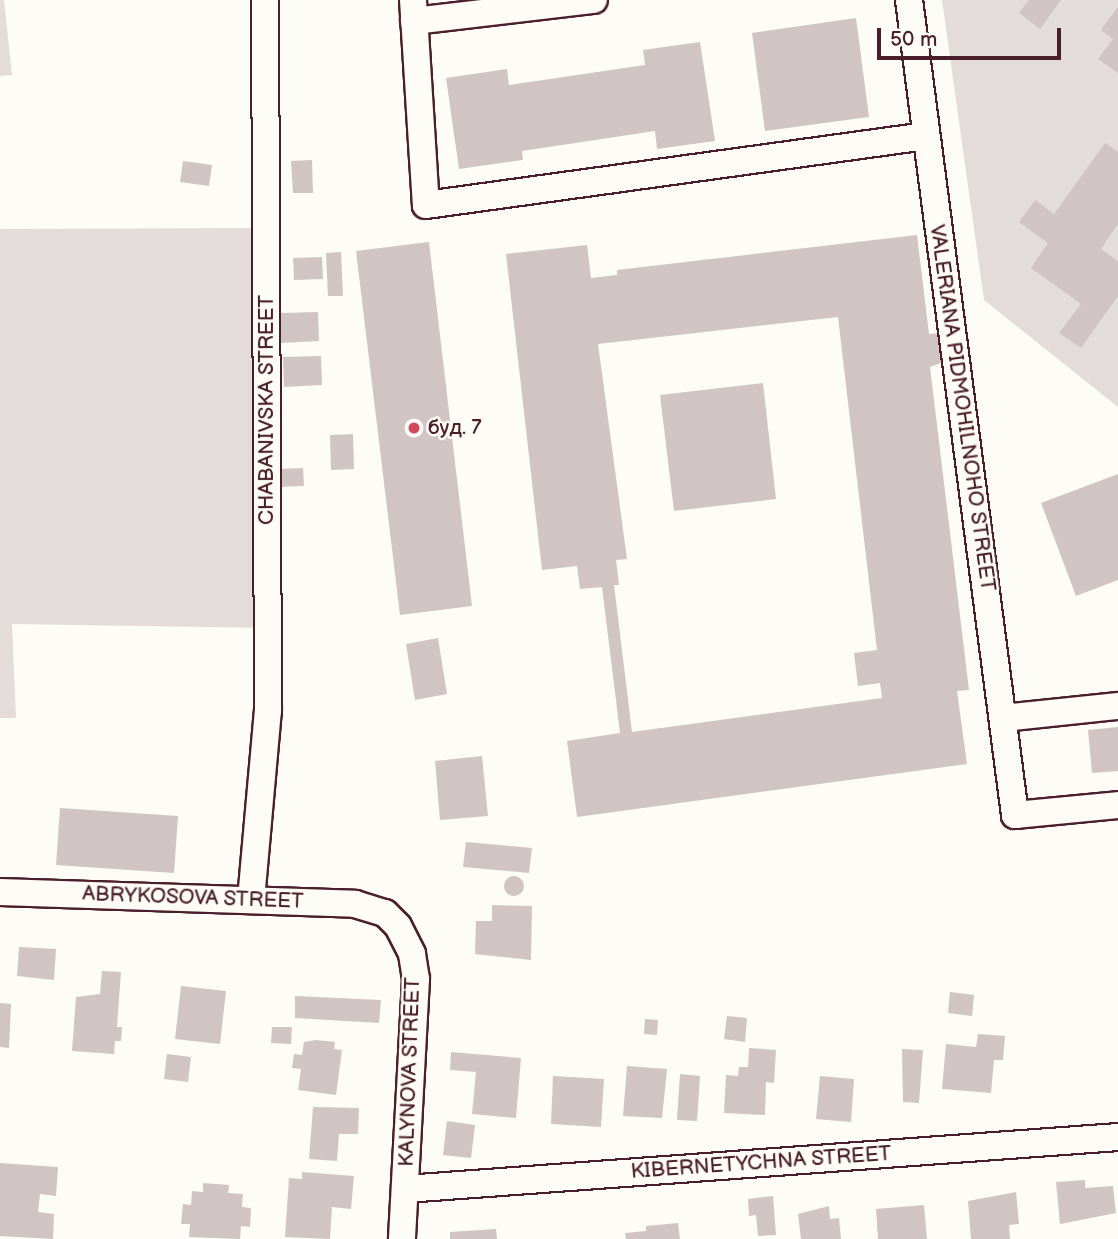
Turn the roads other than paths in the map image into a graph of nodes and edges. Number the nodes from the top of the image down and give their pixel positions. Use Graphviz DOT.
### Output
graph roads {
  1 [pos="265,0"];
  2 [pos="594,0"];
  3 [pos="909,0"];
  4 [pos="414,11"];
  5 [pos="926,136"];
  6 [pos="1118,706"];
  7 [pos="1003,718"];
  8 [pos="1118,805"];
  9 [pos="0,892"];
  10 [pos="251,900"];
  11 [pos="384,913"];
  12 [pos="1118,1137"];
  13 [pos="405,1189"];
  14 [pos="402,1239"];
  1 -- 10 [label="street, CHABANIVSKA STREET"];
  2 -- 4 [label="street"];
  3 -- 5 [label="street, VALERIANA PIDMOHILNOHO STREET"];
  4 -- 5 [label="street"];
  5 -- 7 [label="street, VALERIANA PIDMOHILNOHO STREET"];
  6 -- 7 [label="street"];
  7 -- 8 [label="street, VALERIANA PIDMOHILNOHO STREET"];
  9 -- 10 [label="street, ABRYKOSOVA STREET"];
  10 -- 11 [label="street, ABRYKOSOVA STREET"];
  11 -- 13 [label="street, KALYNOVA STREET"];
  12 -- 13 [label="street, KIBERNETYCHNA STREET"];
  13 -- 14 [label="street, KALYNOVA STREET"];
}
